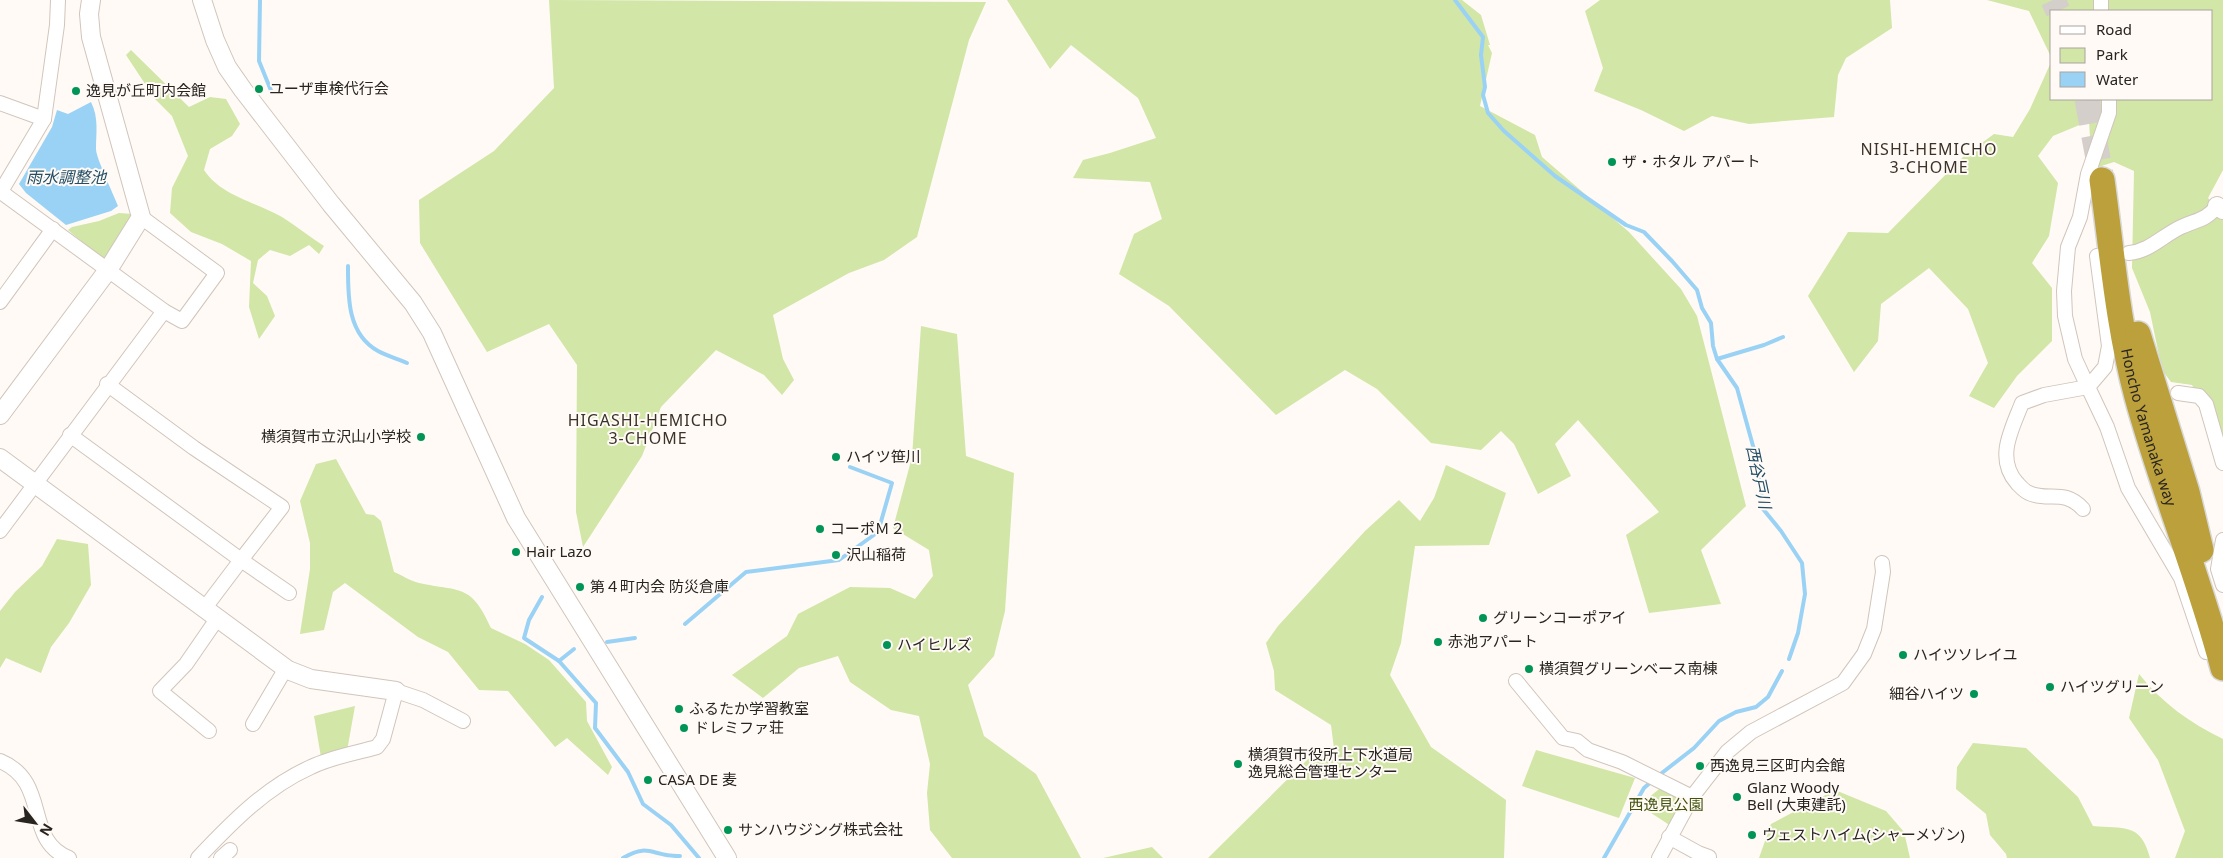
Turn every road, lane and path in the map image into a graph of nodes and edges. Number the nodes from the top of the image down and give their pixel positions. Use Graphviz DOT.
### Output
graph roads {
  1 [pos="58,0"];
  2 [pos="91,0"];
  3 [pos="202,0"];
  4 [pos="2109,100"];
  5 [pos="0,103"];
  6 [pos="44,119"];
  7 [pos="2107,180"];
  8 [pos="1,192"];
  9 [pos="2220,208"];
  10 [pos="141,217"];
  11 [pos="52,229"];
  12 [pos="2129,253"];
  13 [pos="2097,256"];
  14 [pos="108,270"];
  15 [pos="0,302"];
  16 [pos="164,311"];
  17 [pos="107,384"];
  18 [pos="2088,387"];
  19 [pos="2178,393"];
  20 [pos="0,415"];
  21 [pos="70,434"];
  22 [pos="0,458"];
  23 [pos="2223,463"];
  24 [pos="34,484"];
  25 [pos="2083,509"];
  26 [pos="0,531"];
  27 [pos="2223,540"];
  28 [pos="241,560"];
  29 [pos="1882,563"];
  30 [pos="2223,585"];
  31 [pos="289,594"];
  32 [pos="211,614"];
  33 [pos="2217,653"];
  34 [pos="286,668"];
  35 [pos="1516,680"];
  36 [pos="396,691"];
  37 [pos="463,721"];
  38 [pos="253,724"];
  39 [pos="209,731"];
  40 [pos="0,761"];
  41 [pos="1692,798"];
  42 [pos="1669,837"];
  43 [pos="1710,856"];
  44 [pos="69,858"];
  45 [pos="198,858"];
  46 [pos="727,858"];
  47 [pos="1659,858"];
  1 -- 6 [label="street"];
  2 -- 10 [label="street"];
  3 -- 46 [label="street"];
  4 -- 18 [label="street"];
  5 -- 6 [label="street"];
  6 -- 8 [label="street"];
  7 -- 33 [label="highway, Honcho Yamanaka way"];
  8 -- 11 [label="street"];
  9 -- 12 [label="street"];
  10 -- 14 [label="street"];
  10 -- 16 [label="street"];
  11 -- 14 [label="street"];
  11 -- 15 [label="street"];
  13 -- 18 [label="street"];
  14 -- 16 [label="street"];
  14 -- 20 [label="street"];
  16 -- 17 [label="street"];
  17 -- 21 [label="street"];
  17 -- 28 [label="street"];
  18 -- 25 [label="street"];
  18 -- 33 [label="street"];
  19 -- 23 [label="street"];
  21 -- 24 [label="street"];
  21 -- 28 [label="street"];
  22 -- 24 [label="street"];
  24 -- 26 [label="street"];
  24 -- 32 [label="street"];
  27 -- 30 [label="street"];
  28 -- 31 [label="street"];
  28 -- 32 [label="street"];
  29 -- 41 [label="street"];
  32 -- 34 [label="street"];
  32 -- 39 [label="street"];
  34 -- 36 [label="street"];
  34 -- 38 [label="street"];
  35 -- 41 [label="street"];
  36 -- 37 [label="street"];
  36 -- 45 [label="street"];
  40 -- 44 [label="street"];
  41 -- 42 [label="street"];
  42 -- 43 [label="street"];
  42 -- 47 [label="street"];
}
